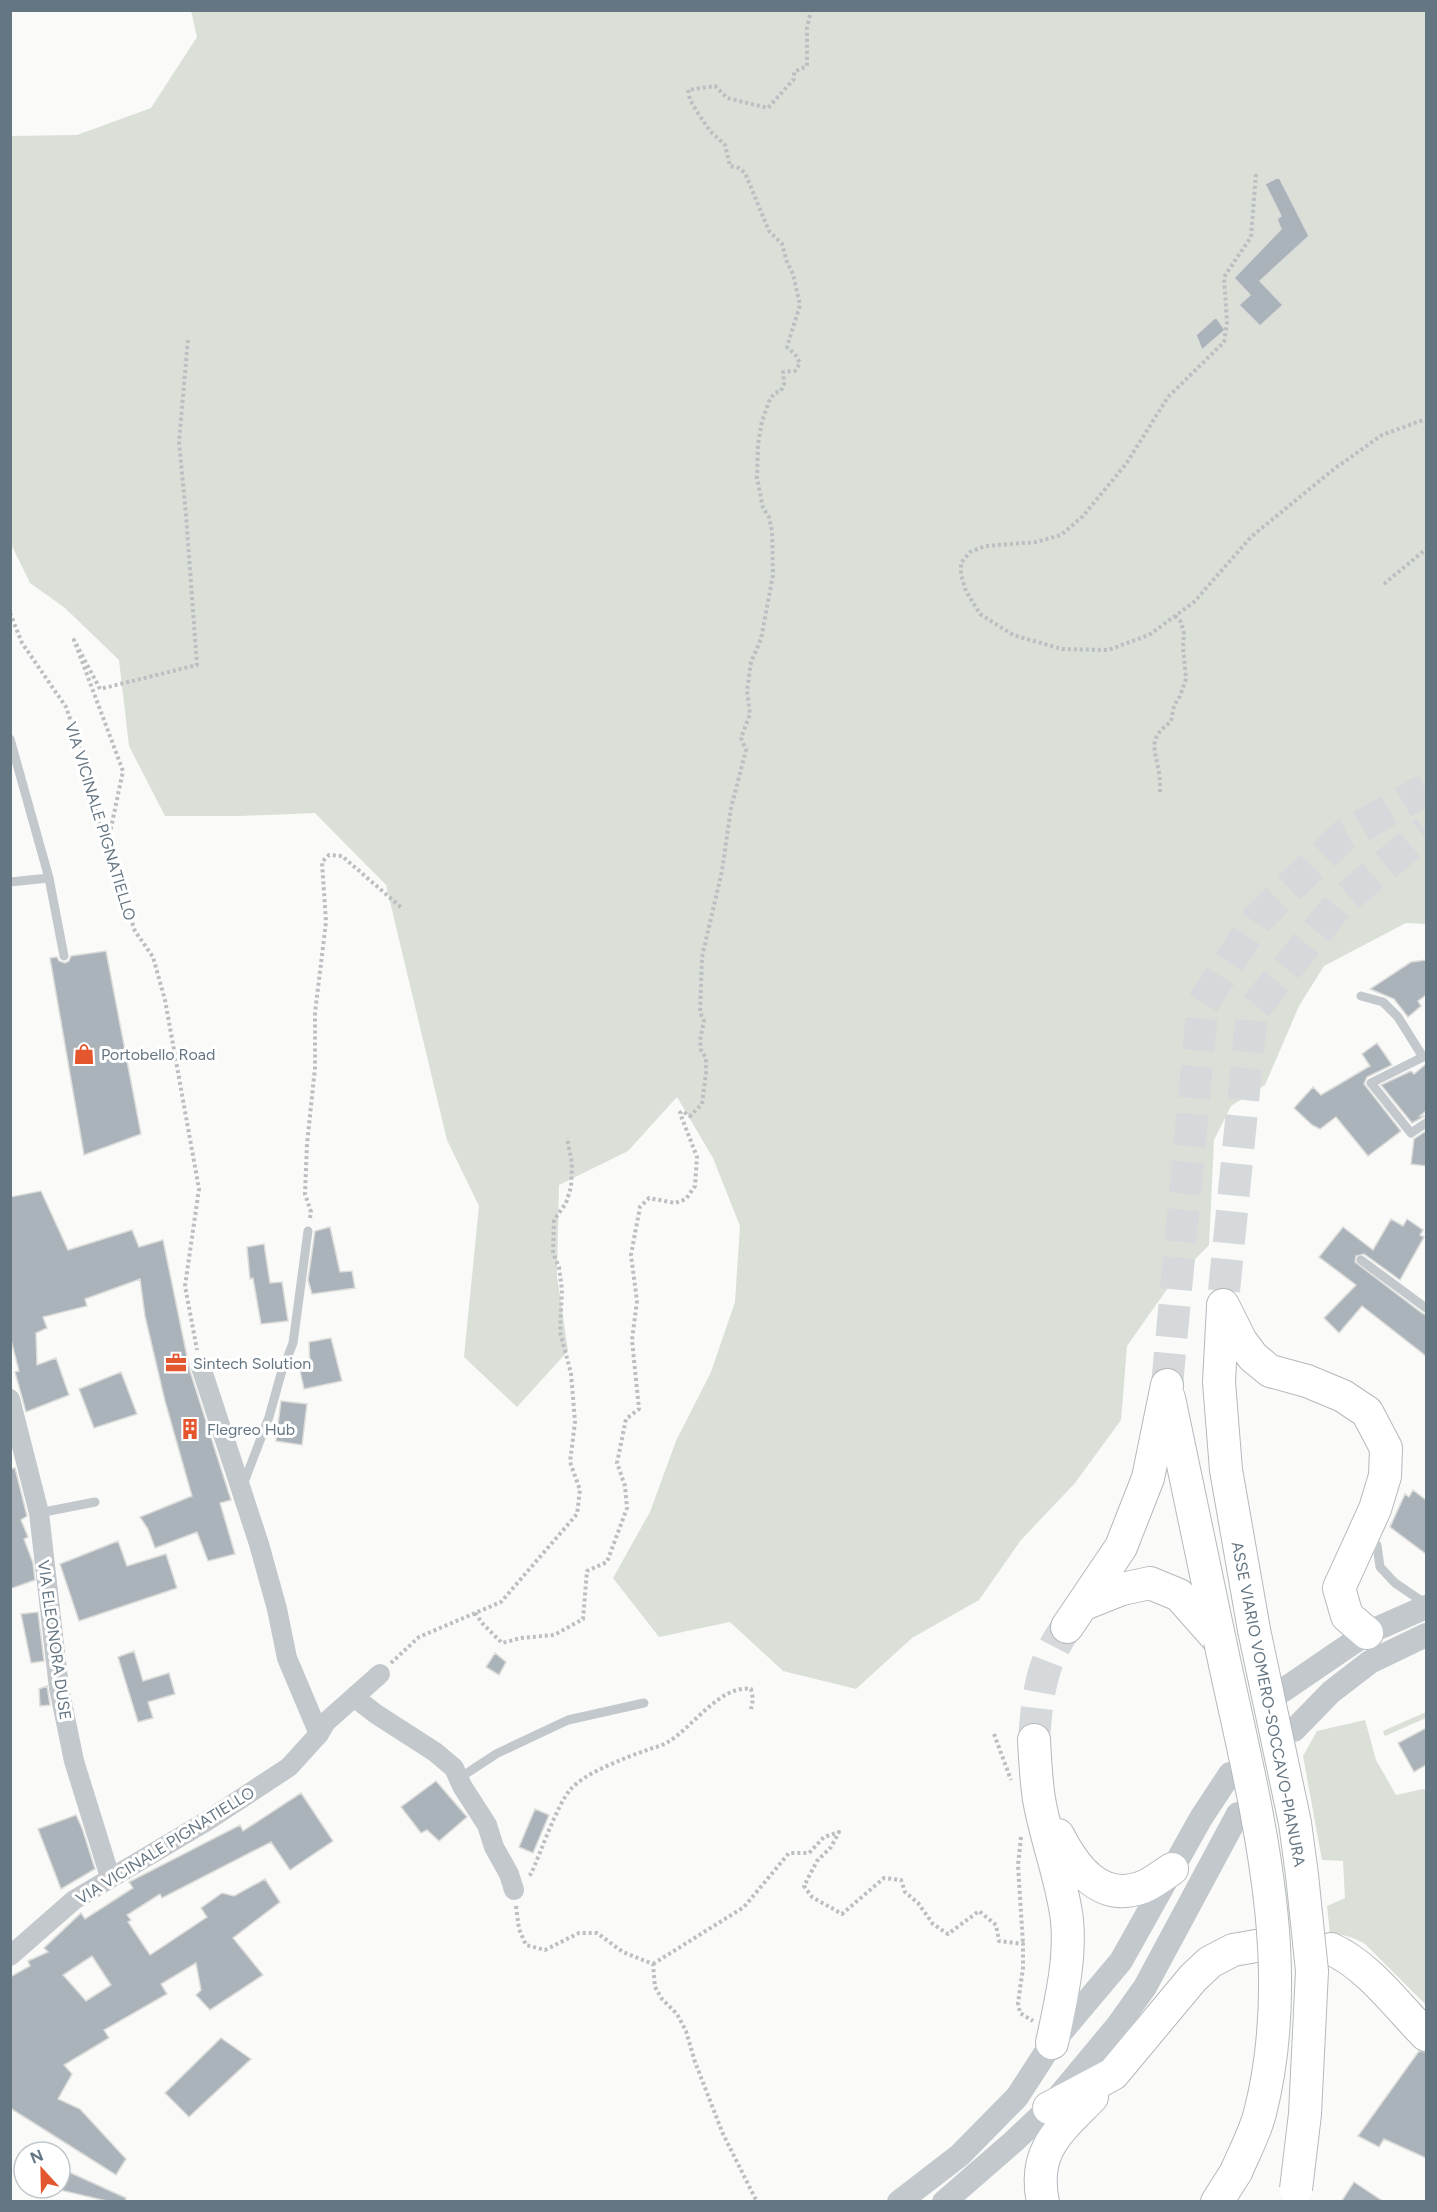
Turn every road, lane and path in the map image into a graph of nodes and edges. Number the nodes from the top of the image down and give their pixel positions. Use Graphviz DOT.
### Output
graph roads {
  1 [pos="812,10"];
  2 [pos="1256,174"];
  3 [pos="188,339"];
  4 [pos="1426,419"];
  5 [pos="1426,549"];
  6 [pos="1384,584"];
  7 [pos="10,613"];
  8 [pos="1175,616"];
  9 [pos="10,740"];
  10 [pos="1160,792"];
  11 [pos="106,849"];
  12 [pos="48,878"];
  13 [pos="10,882"];
  14 [pos="404,909"];
  15 [pos="64,956"];
  16 [pos="1361,996"];
  17 [pos="1426,1123"];
  18 [pos="567,1138"];
  19 [pos="309,1231"];
  20 [pos="1361,1260"];
  21 [pos="1426,1308"];
  22 [pos="201,1367"];
  23 [pos="10,1399"];
  24 [pos="240,1490"];
  25 [pos="94,1502"];
  26 [pos="39,1513"];
  27 [pos="1377,1545"];
  28 [pos="1426,1606"];
  29 [pos="476,1613"];
  30 [pos="1367,1633"];
  31 [pos="1426,1635"];
  32 [pos="1220,1641"];
  33 [pos="380,1674"];
  34 [pos="1282,1691"];
  35 [pos="354,1697"];
  36 [pos="644,1703"];
  37 [pos="751,1709"];
  38 [pos="1294,1730"];
  39 [pos="319,1734"];
  40 [pos="994,1734"];
  41 [pos="1034,1740"];
  42 [pos="1230,1774"];
  43 [pos="458,1779"];
  44 [pos="1012,1782"];
  45 [pos="1039,1799"];
  46 [pos="1238,1814"];
  47 [pos="1021,1830"];
  48 [pos="1172,1869"];
  49 [pos="110,1877"];
  50 [pos="513,1886"];
  51 [pos="1023,1944"];
  52 [pos="1256,1946"];
  53 [pos="1332,1949"];
  54 [pos="12,1951"];
  55 [pos="653,1964"];
  56 [pos="1426,2035"];
  57 [pos="1045,2036"];
  58 [pos="1113,2074"];
  59 [pos="1049,2108"];
  60 [pos="1294,2195"];
  61 [pos="1042,2198"];
  62 [pos="757,2202"];
  63 [pos="899,2202"];
  64 [pos="944,2202"];
  65 [pos="1217,2202"];
  1 -- 29 [label="path"];
  2 -- 8 [label="path"];
  3 -- 11 [label="path"];
  4 -- 8 [label="path"];
  5 -- 6 [label="path"];
  7 -- 11 [label="path, VIA VICINALE PIGNATIELLO"];
  8 -- 10 [label="path"];
  9 -- 12 [label="lane"];
  11 -- 22 [label="path, VIA VICINALE PIGNATIELLO"];
  12 -- 13 [label="lane"];
  12 -- 15 [label="lane"];
  14 -- 19 [label="path"];
  16 -- 17 [label="lane"];
  18 -- 29 [label="path"];
  19 -- 24 [label="lane"];
  20 -- 21 [label="lane"];
  22 -- 24 [label="street"];
  23 -- 26 [label="street, VIA ELEONORA DUSE"];
  24 -- 39 [label="street"];
  25 -- 26 [label="lane"];
  26 -- 49 [label="street, VIA ELEONORA DUSE"];
  27 -- 28 [label="lane"];
  28 -- 30 [label="street"];
  29 -- 33 [label="path"];
  30 -- 34 [label="street"];
  30 -- 60 [label="highway, ASSE VIARIO VOMERO-SOCCAVO-PIANURA, bridge"];
  31 -- 38 [label="street"];
  32 -- 32 [label="highway, ASSE VIARIO VOMERO-SOCCAVO-PIANURA"];
  32 -- 65 [label="highway, ASSE VIARIO VOMERO-SOCCAVO-PIANURA, bridge"];
  33 -- 35 [label="street, VIA VICINALE PIGNATIELLO"];
  35 -- 39 [label="street, VIA VICINALE PIGNATIELLO"];
  35 -- 43 [label="street"];
  36 -- 43 [label="lane"];
  37 -- 50 [label="path"];
  39 -- 49 [label="street, VIA VICINALE PIGNATIELLO"];
  40 -- 44 [label="path"];
  41 -- 45 [label="highway"];
  42 -- 48 [label="street"];
  43 -- 50 [label="street"];
  45 -- 48 [label="highway"];
  45 -- 57 [label="highway"];
  46 -- 59 [label="street"];
  47 -- 51 [label="path"];
  48 -- 57 [label="street"];
  49 -- 54 [label="street, VIA VICINALE PIGNATIELLO"];
  50 -- 55 [label="path"];
  51 -- 55 [label="path"];
  51 -- 57 [label="path"];
  52 -- 58 [label="highway"];
  53 -- 56 [label="highway"];
  55 -- 62 [label="path"];
  57 -- 63 [label="street"];
  58 -- 59 [label="highway"];
  58 -- 61 [label="highway"];
  59 -- 64 [label="street"];
}
